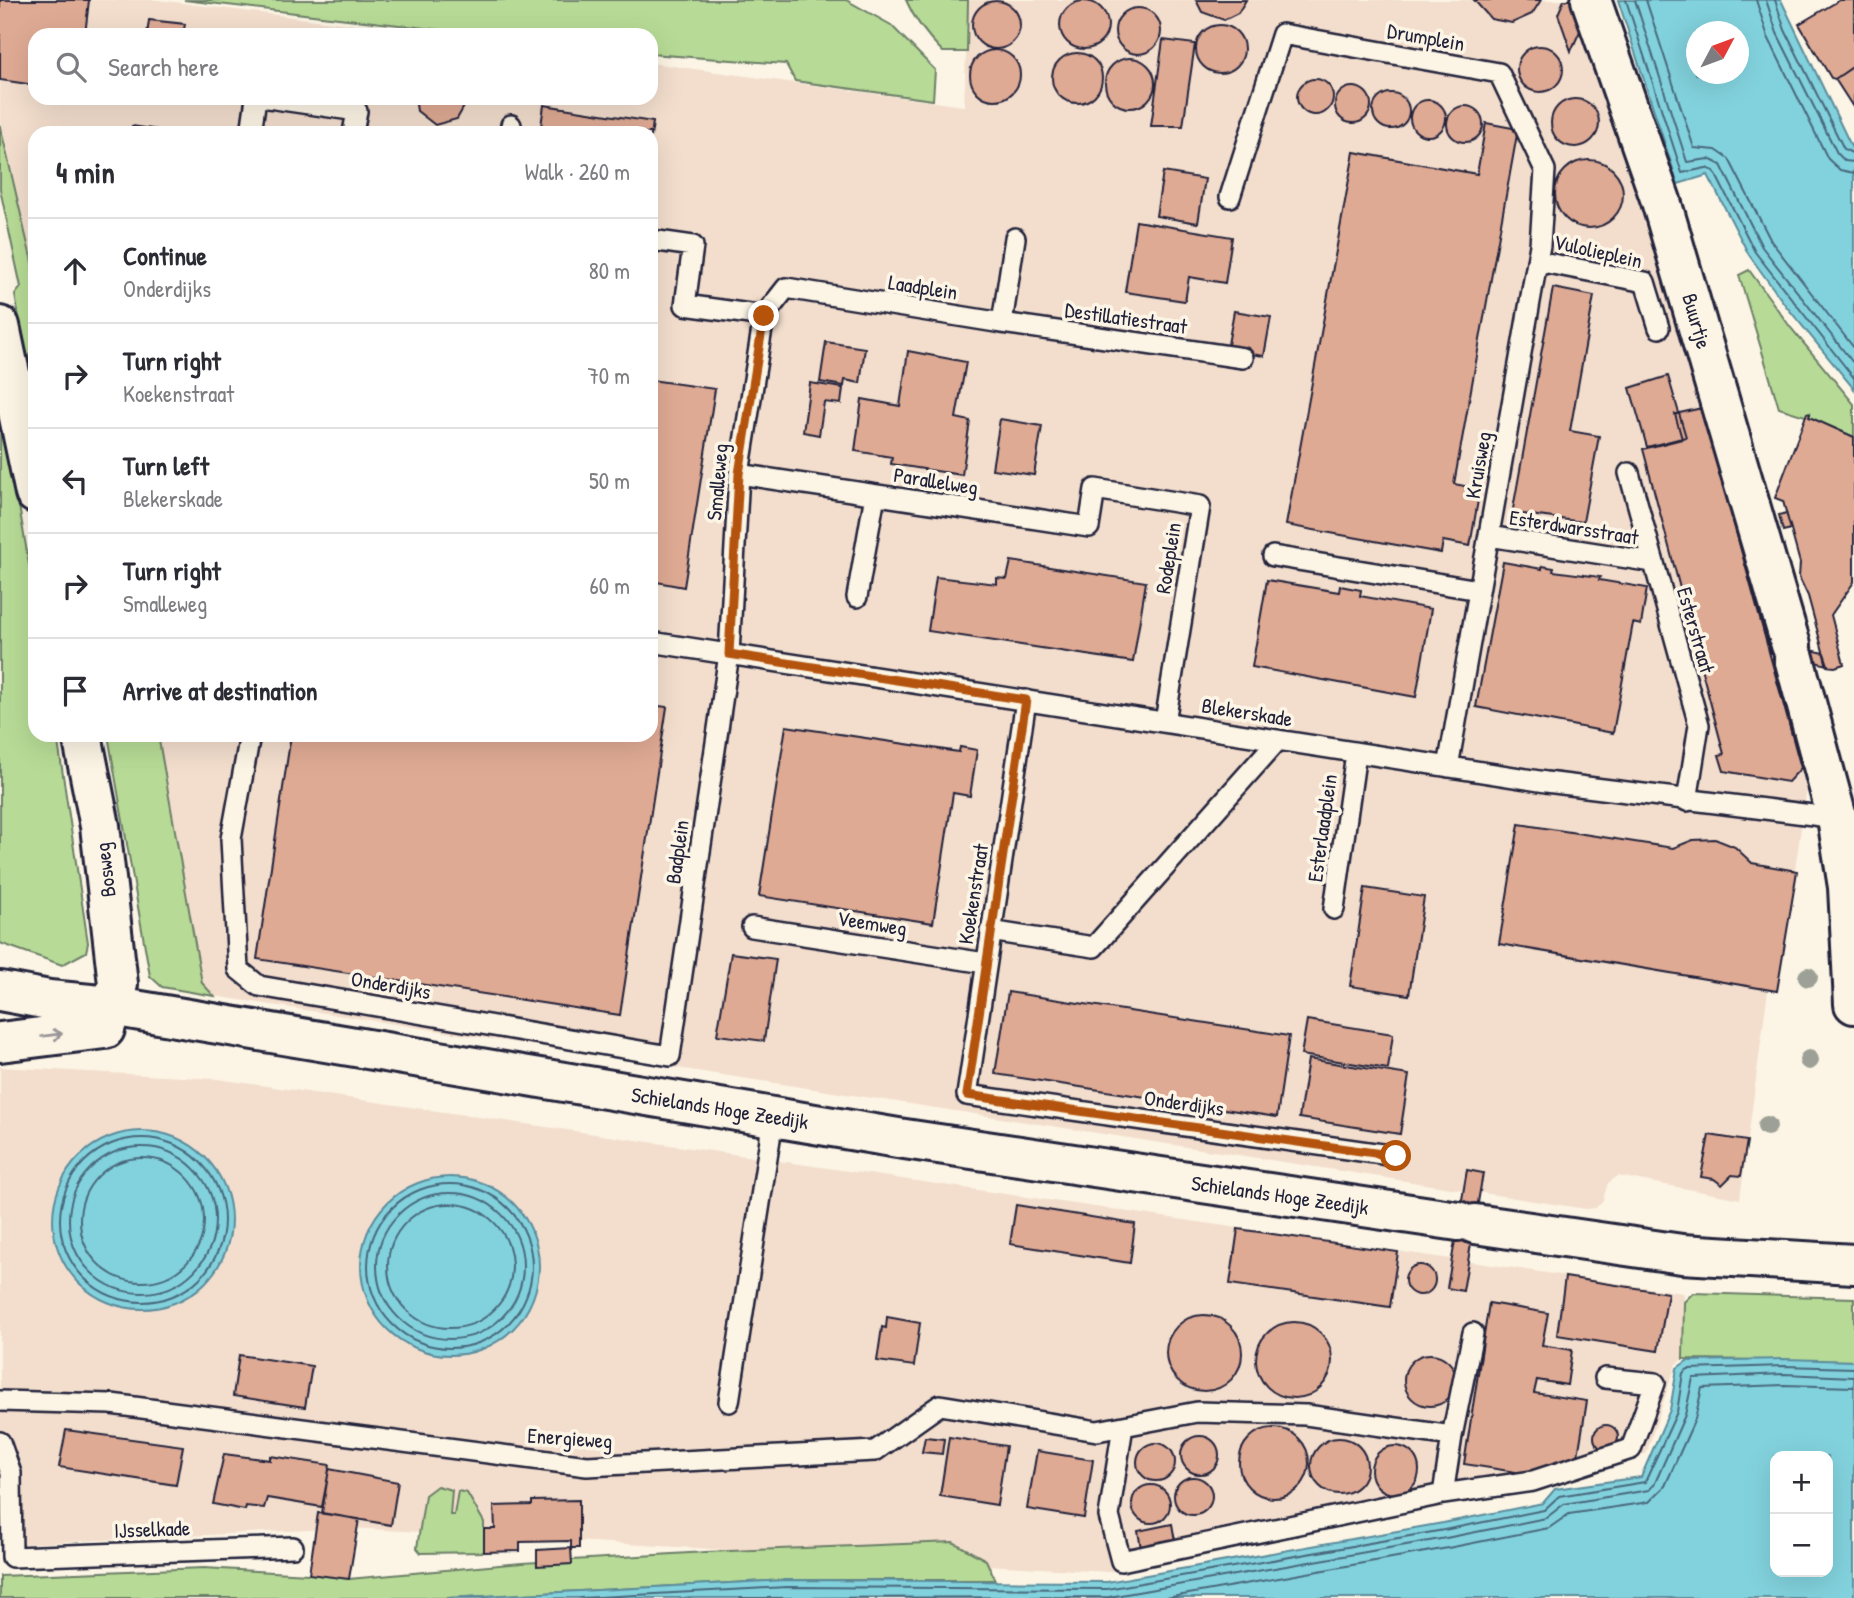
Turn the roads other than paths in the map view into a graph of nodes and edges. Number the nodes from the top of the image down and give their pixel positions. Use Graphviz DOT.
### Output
graph roads {
  1 [pos="1591,0"];
  2 [pos="255,105"];
  3 [pos="316,105"];
  4 [pos="252,126"];
  5 [pos="354,126"];
  6 [pos="1545,170"];
  7 [pos="1230,197"];
  8 [pos="1015,238"];
  9 [pos="658,241"];
  10 [pos="1537,261"];
  11 [pos="764,316"];
  12 [pos="1002,323"];
  13 [pos="1659,328"];
  14 [pos="2,347"];
  15 [pos="1242,358"];
  16 [pos="28,462"];
  17 [pos="1629,473"];
  18 [pos="739,474"];
  19 [pos="1095,489"];
  20 [pos="875,495"];
  21 [pos="1489,536"];
  22 [pos="1273,556"];
  23 [pos="1653,562"];
  24 [pos="1479,590"];
  25 [pos="857,597"];
  26 [pos="658,643"];
  27 [pos="729,654"];
  28 [pos="1026,700"];
  29 [pos="1165,722"];
  30 [pos="1278,740"];
  31 [pos="83,742"];
  32 [pos="249,742"];
  33 [pos="1356,752"];
  34 [pos="1448,767"];
  35 [pos="1687,801"];
  36 [pos="1837,818"];
  37 [pos="1334,909"];
  38 [pos="752,927"];
  39 [pos="990,931"];
  40 [pos="985,963"];
  41 [pos="0,991"];
  42 [pos="1854,1004"];
  43 [pos="111,1006"];
  44 [pos="0,1042"];
  45 [pos="670,1056"];
  46 [pos="967,1095"];
  47 [pos="771,1116"];
  48 [pos="1396,1156"];
  49 [pos="1854,1264"];
  50 [pos="1473,1332"];
  51 [pos="1605,1378"];
  52 [pos="0,1401"];
  53 [pos="729,1402"];
  54 [pos="1123,1426"];
  55 [pos="1452,1436"];
  56 [pos="0,1442"];
  57 [pos="1443,1494"];
  58 [pos="6,1495"];
  59 [pos="293,1547"];
  1 -- 36 [label="main road, Buurtje"];
  2 -- 4 [label="lane"];
  3 -- 5 [label="lane"];
  6 -- 7 [label="lane, Drumplein"];
  6 -- 10 [label="lane, Kruisweg"];
  8 -- 12 [label="lane"];
  9 -- 11 [label="lane"];
  10 -- 13 [label="lane, Vulolieplein"];
  10 -- 21 [label="lane, Kruisweg"];
  11 -- 12 [label="lane, Laadplein"];
  11 -- 18 [label="lane, Smalleweg"];
  12 -- 15 [label="lane, Destillatiestraat"];
  14 -- 16 [label="main road"];
  17 -- 23 [label="lane, Esterstraat"];
  18 -- 20 [label="lane, Parallelweg"];
  18 -- 27 [label="lane, Smalleweg"];
  19 -- 20 [label="lane, Parallelweg"];
  19 -- 29 [label="lane, Rodeplein"];
  20 -- 25 [label="lane"];
  21 -- 23 [label="lane, Esterdwarsstraat"];
  21 -- 24 [label="lane, Kruisweg"];
  22 -- 24 [label="lane"];
  23 -- 35 [label="lane, Esterstraat"];
  24 -- 34 [label="lane, Kruisweg"];
  26 -- 27 [label="lane, Blekerskade"];
  27 -- 28 [label="lane, Blekerskade"];
  27 -- 45 [label="lane, Badplein"];
  28 -- 29 [label="lane, Blekerskade"];
  28 -- 39 [label="lane, Koekenstraat"];
  29 -- 30 [label="lane, Blekerskade"];
  30 -- 33 [label="lane, Blekerskade"];
  30 -- 39 [label="lane"];
  31 -- 43 [label="main road, Bosweg"];
  32 -- 45 [label="lane, Onderdijks"];
  33 -- 34 [label="lane, Blekerskade"];
  33 -- 37 [label="lane, Esterlaadplein"];
  34 -- 35 [label="lane, Blekerskade"];
  35 -- 36 [label="lane, Blekerskade"];
  36 -- 42 [label="main road, Buurtje"];
  38 -- 40 [label="lane, Veemweg"];
  39 -- 40 [label="lane, Koekenstraat"];
  40 -- 46 [label="lane, Koekenstraat"];
  41 -- 43 [label="main road, Schielands Hoge Zeedijk"];
  44 -- 43 [label="main road, one-way"];
  43 -- 47 [label="main road, Schielands Hoge Zeedijk"];
  46 -- 48 [label="lane, Onderdijks"];
  47 -- 49 [label="main road, Schielands Hoge Zeedijk"];
  47 -- 53 [label="lane"];
  50 -- 55 [label="lane"];
  51 -- 57 [label="lane"];
  52 -- 54 [label="lane, Energieweg"];
  54 -- 55 [label="lane, Energieweg"];
  54 -- 57 [label="lane"];
  55 -- 57 [label="lane"];
  56 -- 58 [label="lane"];
  58 -- 59 [label="lane, IJsselkade"];
}
